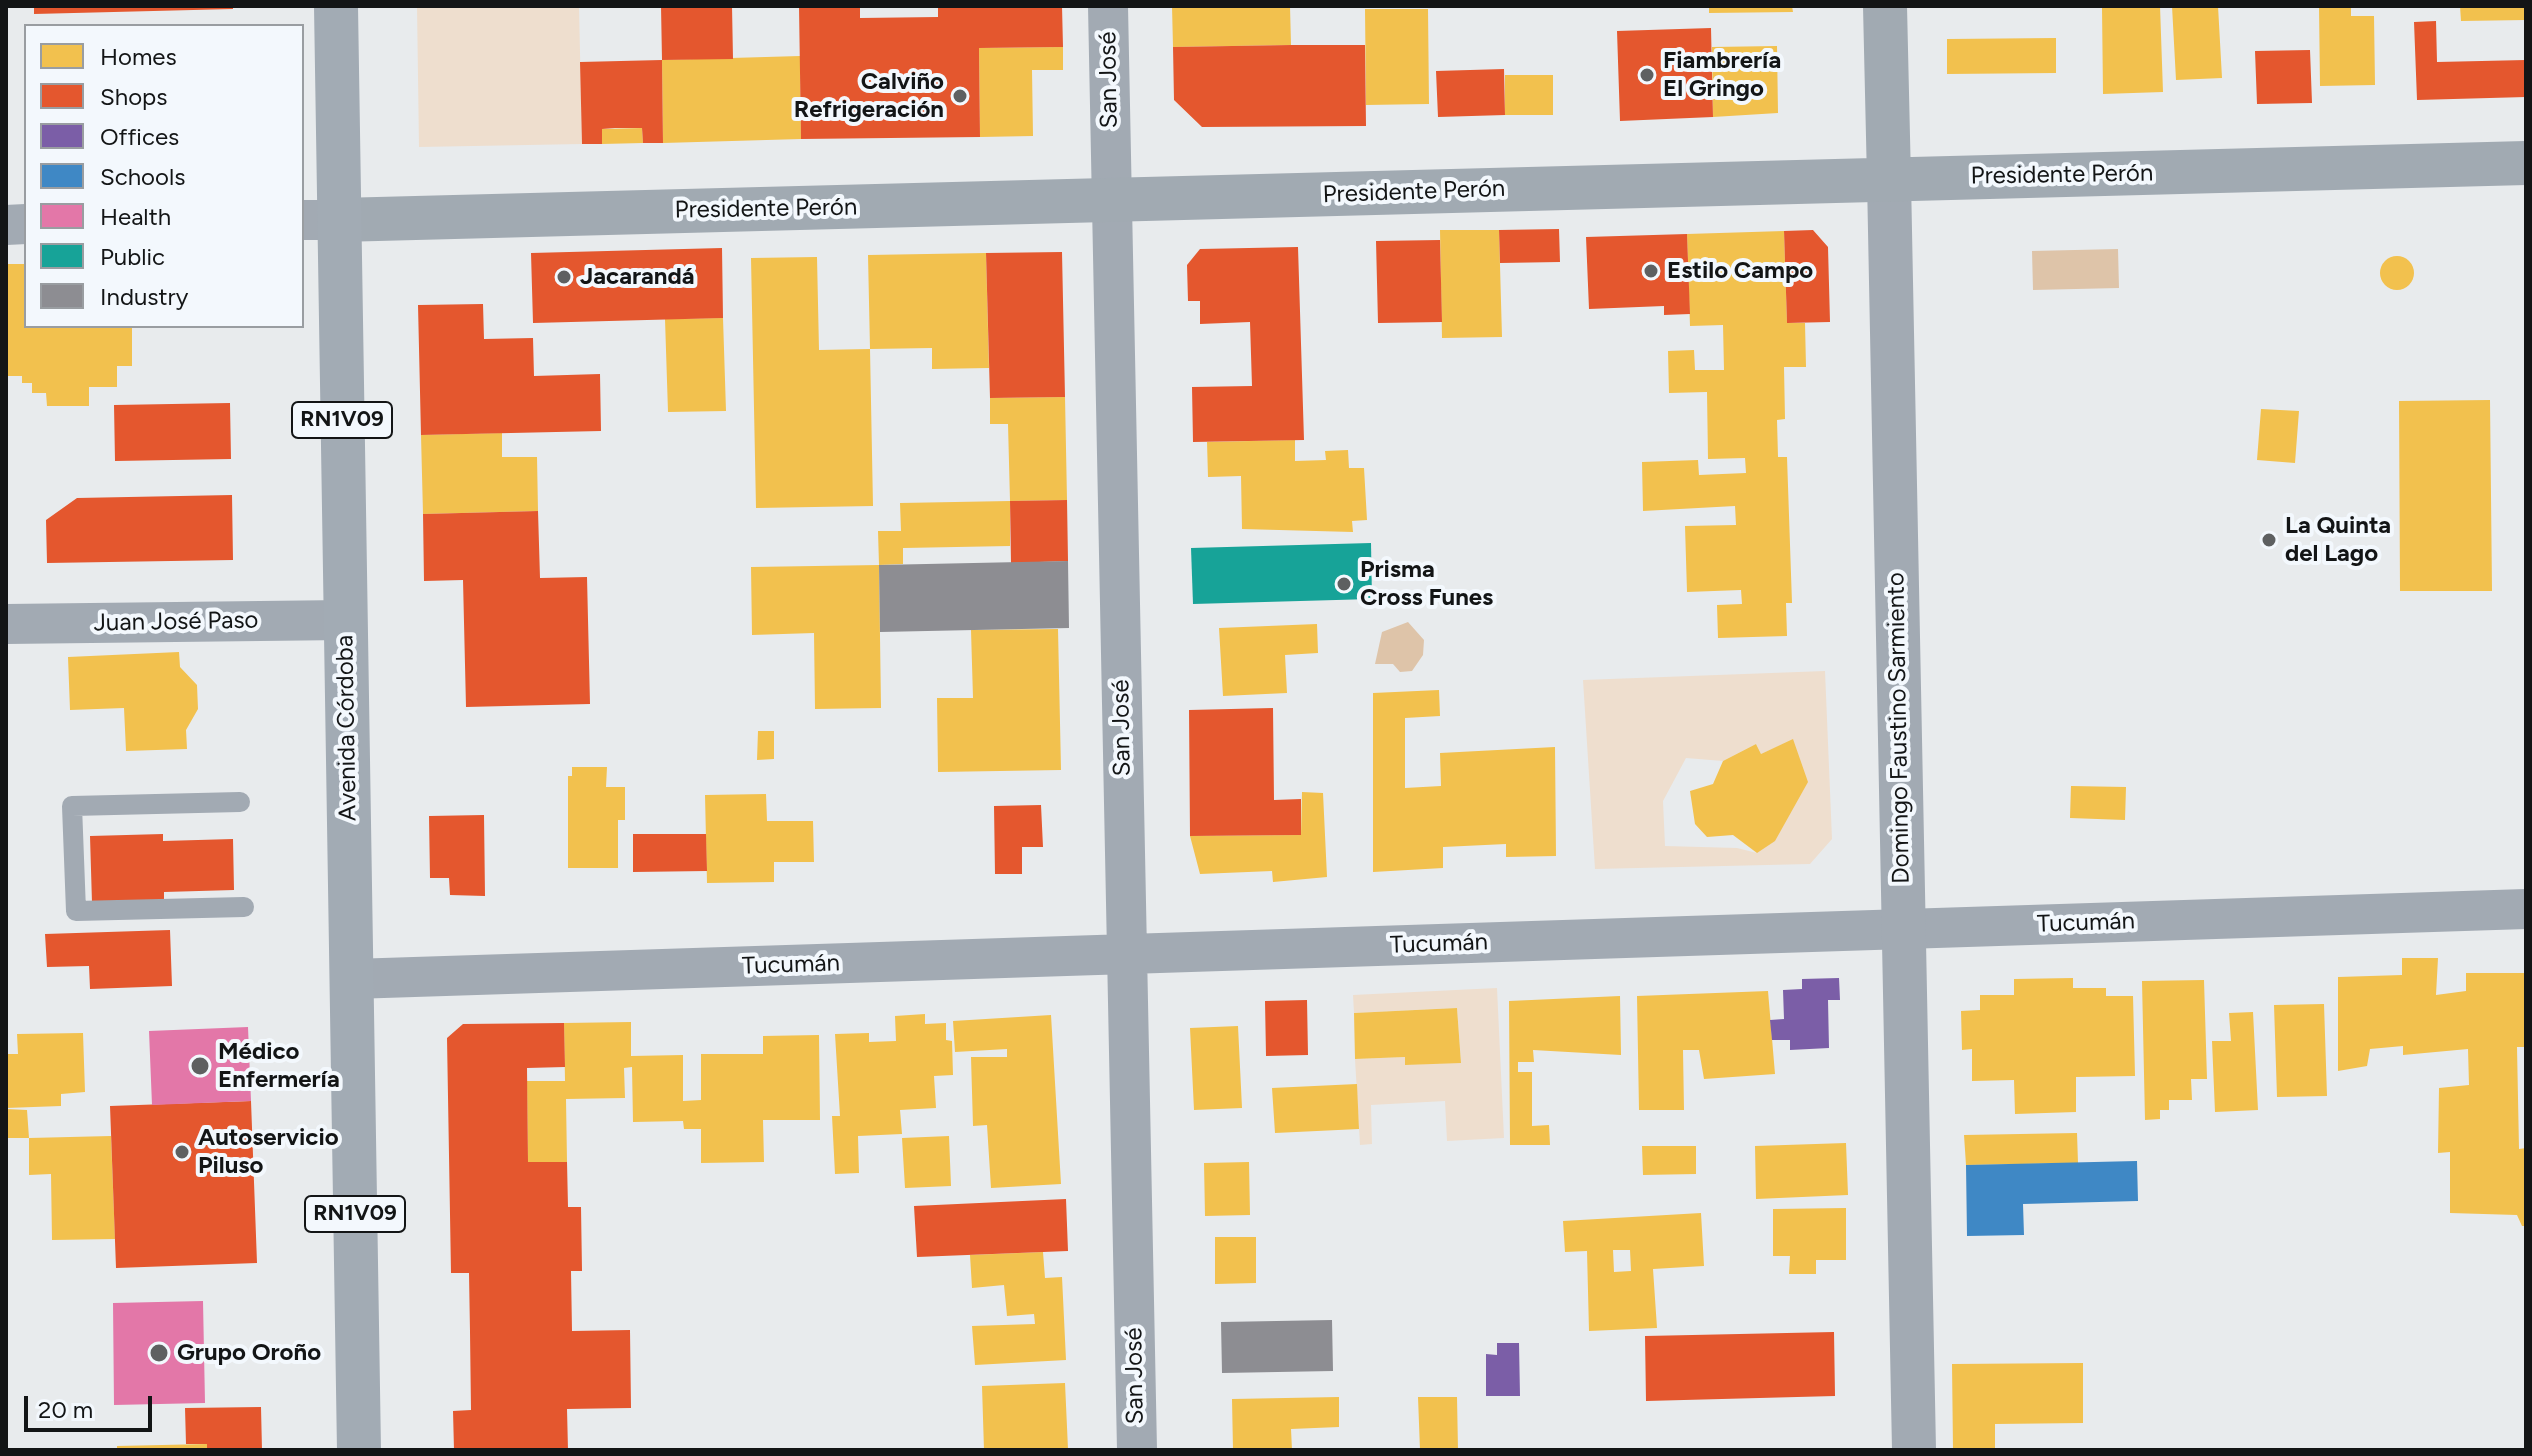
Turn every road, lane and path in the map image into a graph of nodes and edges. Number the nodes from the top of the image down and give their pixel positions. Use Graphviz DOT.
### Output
graph roads {
  1 [pos="336,6"];
  2 [pos="1108,6"];
  3 [pos="1885,6"];
  4 [pos="2526,163"];
  5 [pos="1889,180"];
  6 [pos="1110,200"];
  7 [pos="320,220"];
  8 [pos="345,620"];
  9 [pos="6,624"];
  10 [pos="240,802"];
  11 [pos="244,907"];
  12 [pos="2526,909"];
  13 [pos="1903,929"];
  14 [pos="1126,954"];
  15 [pos="352,979"];
  16 [pos="359,1450"];
  17 [pos="1137,1450"];
  18 [pos="1914,1450"];
  1 -- 7 [label="main road, Avenida Córdoba / RN1V09"];
  2 -- 6 [label="street, San José"];
  3 -- 5 [label="main road, Domingo Faustino Sarmiento"];
  4 -- 5 [label="main road, Presidente Perón"];
  5 -- 6 [label="main road, Presidente Perón"];
  5 -- 13 [label="street, Domingo Faustino Sarmiento"];
  6 -- 7 [label="main road, Presidente Perón"];
  6 -- 14 [label="street, San José"];
  7 -- 8 [label="main road, Avenida Córdoba / RN1V09"];
  8 -- 9 [label="street, Juan José Paso"];
  8 -- 15 [label="main road, Avenida Córdoba / RN1V09"];
  10 -- 11 [label="lane"];
  12 -- 13 [label="street, Tucumán"];
  13 -- 14 [label="street, Tucumán"];
  13 -- 18 [label="street, Domingo Faustino Sarmiento"];
  14 -- 15 [label="street, Tucumán"];
  14 -- 17 [label="street, San José"];
  15 -- 16 [label="main road, Avenida Córdoba / RN1V09"];
}
